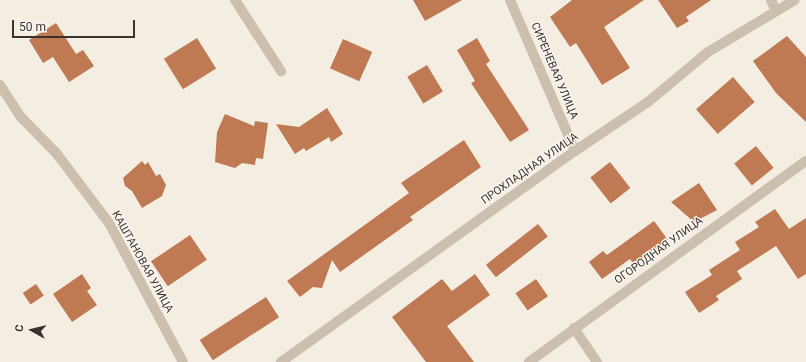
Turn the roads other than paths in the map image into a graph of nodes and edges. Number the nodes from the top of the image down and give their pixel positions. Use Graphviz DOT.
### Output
graph roads {
  1 [pos="235,0"];
  2 [pos="510,0"];
  3 [pos="771,0"];
  4 [pos="795,0"];
  5 [pos="776,11"];
  6 [pos="281,70"];
  7 [pos="0,85"];
  8 [pos="575,151"];
  9 [pos="806,161"];
  10 [pos="574,328"];
  11 [pos="183,362"];
  12 [pos="281,362"];
  13 [pos="529,362"];
  14 [pos="597,362"];
  1 -- 6 [label="street"];
  2 -- 8 [label="street, СИРЕНЕВАЯ УЛИЦА"];
  3 -- 5 [label="street"];
  4 -- 5 [label="street, ПРОХЛАДНАЯ УЛИЦА"];
  5 -- 8 [label="street, ПРОХЛАДНАЯ УЛИЦА"];
  7 -- 11 [label="street, КАШТАНОВАЯ УЛИЦА"];
  8 -- 12 [label="street, ПРОХЛАДНАЯ УЛИЦА"];
  9 -- 10 [label="street, ОГОРОДНАЯ УЛИЦА"];
  10 -- 13 [label="street, ОГОРОДНАЯ УЛИЦА"];
  10 -- 14 [label="street"];
}
